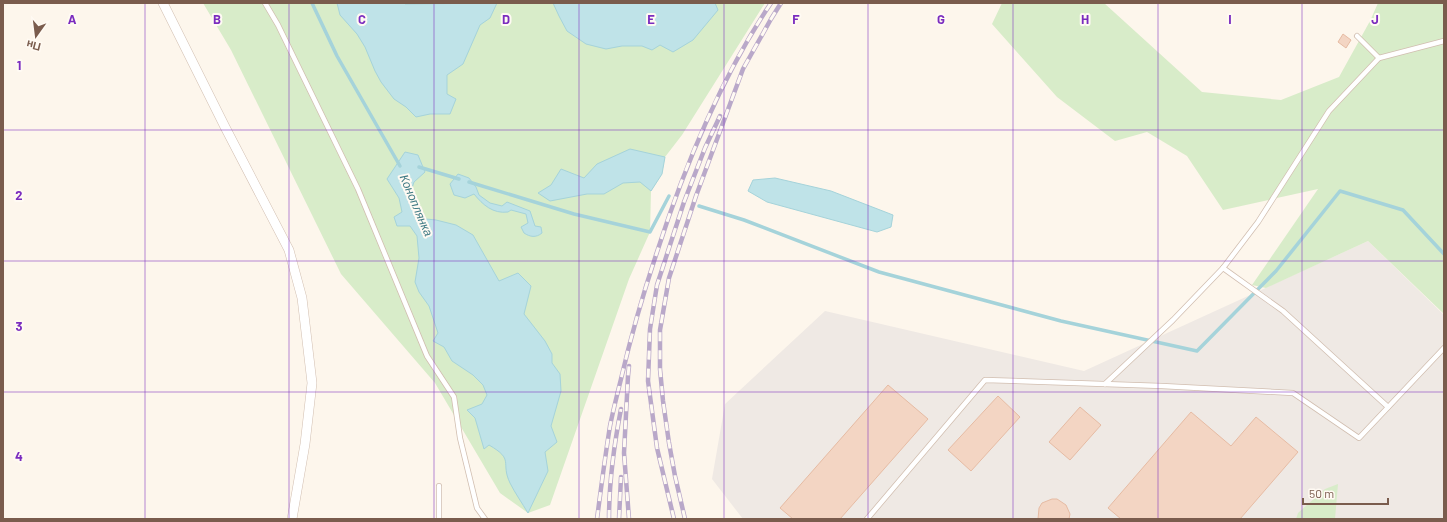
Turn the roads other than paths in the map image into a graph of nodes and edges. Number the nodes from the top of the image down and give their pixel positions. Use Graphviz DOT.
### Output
graph roads {
  1 [pos="163,3"];
  2 [pos="265,3"];
  3 [pos="1357,36"];
  4 [pos="1444,41"];
  5 [pos="1379,58"];
  6 [pos="1223,268"];
  7 [pos="1444,348"];
  8 [pos="1105,384"];
  9 [pos="1388,407"];
  10 [pos="438,486"];
  11 [pos="292,519"];
  12 [pos="439,519"];
  13 [pos="485,519"];
  14 [pos="867,519"];
  1 -- 11 [label="street"];
  2 -- 13 [label="lane"];
  3 -- 5 [label="lane"];
  4 -- 5 [label="lane"];
  5 -- 6 [label="lane"];
  6 -- 8 [label="lane"];
  6 -- 9 [label="lane"];
  7 -- 9 [label="lane"];
  8 -- 9 [label="lane"];
  8 -- 14 [label="lane"];
  10 -- 12 [label="lane"];
}
